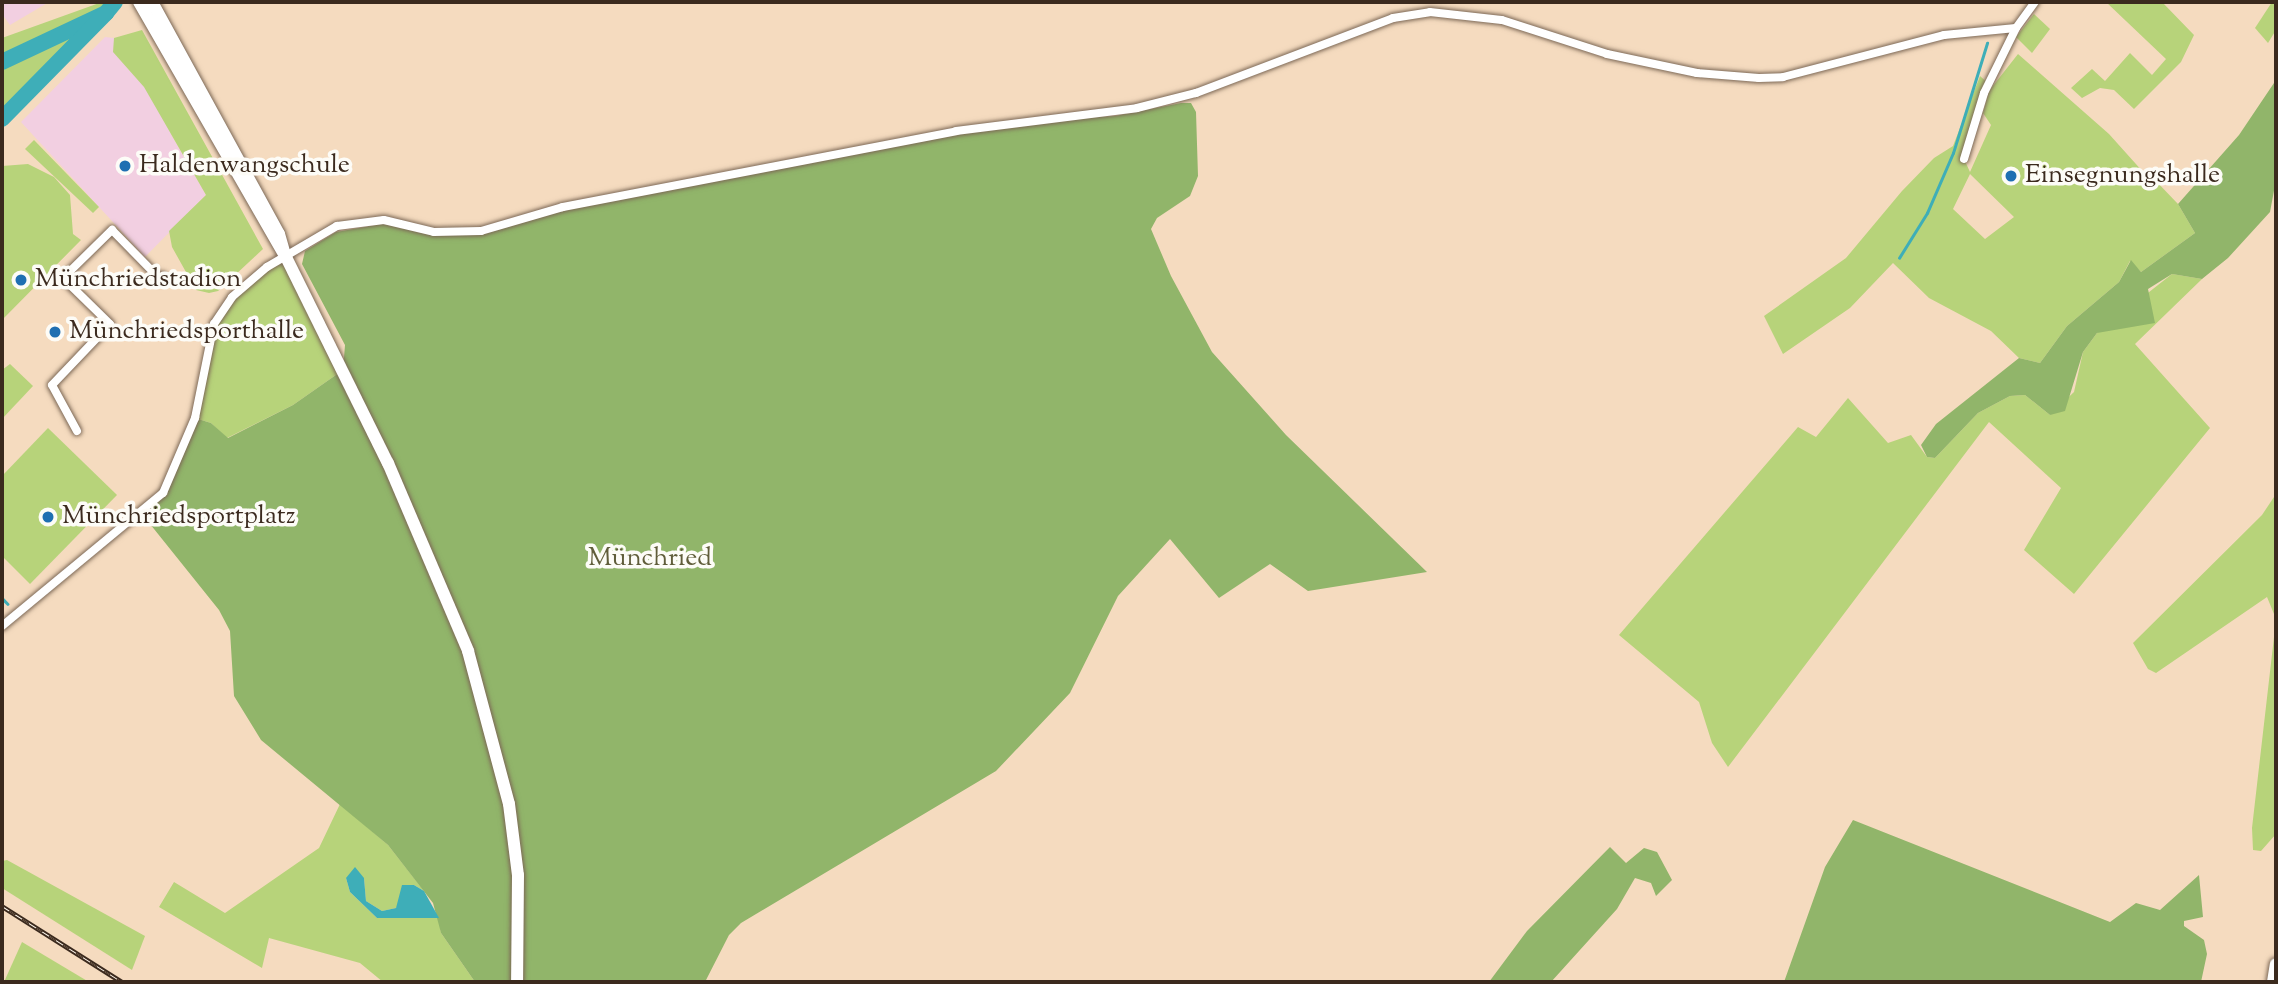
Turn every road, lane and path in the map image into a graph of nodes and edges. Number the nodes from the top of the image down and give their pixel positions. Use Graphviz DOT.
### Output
graph roads {
  1 [pos="2035,2"];
  2 [pos="147,5"];
  3 [pos="2013,31"];
  4 [pos="1964,159"];
  5 [pos="285,255"];
  6 [pos="163,276"];
  7 [pos="77,431"];
  8 [pos="2,626"];
  9 [pos="2276,964"];
  10 [pos="517,982"];
  11 [pos="2273,982"];
  1 -- 3 [label="street"];
  2 -- 5 [label="main road"];
  3 -- 4 [label="street"];
  3 -- 5 [label="street"];
  5 -- 8 [label="street"];
  5 -- 10 [label="main road"];
  6 -- 7 [label="street"];
  9 -- 11 [label="main road"];
}
